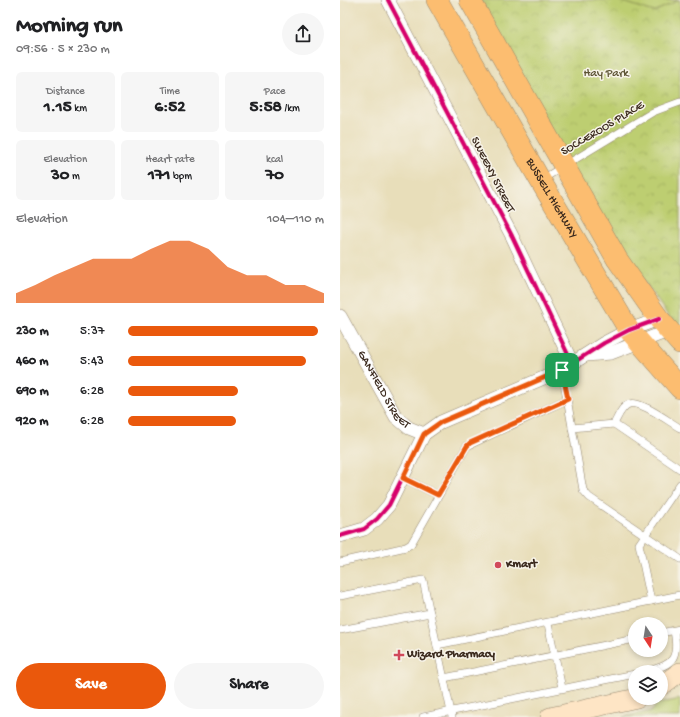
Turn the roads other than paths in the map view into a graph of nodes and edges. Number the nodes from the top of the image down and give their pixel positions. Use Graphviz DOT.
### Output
graph roads {
  1 [pos="388,0"];
  2 [pos="437,0"];
  3 [pos="470,0"];
  4 [pos="680,102"];
  5 [pos="562,166"];
  6 [pos="540,180"];
  7 [pos="340,316"];
  8 [pos="669,331"];
  9 [pos="635,336"];
  10 [pos="567,366"];
  11 [pos="680,388"];
  12 [pos="568,399"];
  13 [pos="614,424"];
  14 [pos="572,428"];
  15 [pos="680,428"];
  16 [pos="424,434"];
  17 [pos="679,466"];
  18 [pos="403,478"];
  19 [pos="680,484"];
  20 [pos="438,495"];
  21 [pos="645,534"];
  22 [pos="340,536"];
  23 [pos="680,559"];
  24 [pos="340,562"];
  25 [pos="680,595"];
  26 [pos="340,596"];
  27 [pos="651,601"];
  28 [pos="430,613"];
  29 [pos="548,624"];
  30 [pos="340,630"];
  31 [pos="677,630"];
  32 [pos="628,640"];
  33 [pos="437,645"];
  34 [pos="555,655"];
  35 [pos="665,665"];
  36 [pos="680,672"];
  37 [pos="628,675"];
  38 [pos="444,678"];
  39 [pos="668,681"];
  40 [pos="680,686"];
  41 [pos="562,688"];
  42 [pos="668,689"];
  43 [pos="628,700"];
  44 [pos="452,714"];
  45 [pos="423,717"];
  46 [pos="550,717"];
  1 -- 10 [label="street, SWEENY STREET"];
  2 -- 6 [label="main road, BUSSELL HIGHWAY"];
  3 -- 5 [label="main road"];
  4 -- 5 [label="lane, SOCCEROOS PLACE"];
  5 -- 6 [label="lane, SOCCEROOS PLACE"];
  5 -- 8 [label="main road"];
  6 -- 9 [label="main road, BUSSELL HIGHWAY"];
  7 -- 16 [label="street, GANFIELD STREET"];
  8 -- 9 [label="street"];
  9 -- 10 [label="street"];
  9 -- 11 [label="main road, BUSSELL HIGHWAY"];
  10 -- 12 [label="lane"];
  10 -- 16 [label="street"];
  12 -- 14 [label="lane"];
  12 -- 20 [label="lane"];
  13 -- 14 [label="lane"];
  13 -- 15 [label="lane"];
  13 -- 17 [label="lane"];
  14 -- 21 [label="lane"];
  16 -- 18 [label="street"];
  18 -- 20 [label="lane"];
  18 -- 22 [label="street"];
  19 -- 21 [label="lane"];
  20 -- 24 [label="lane"];
  21 -- 23 [label="lane"];
  21 -- 27 [label="lane"];
  25 -- 27 [label="lane"];
  26 -- 28 [label="lane"];
  27 -- 29 [label="lane"];
  28 -- 30 [label="lane"];
  28 -- 33 [label="lane"];
  29 -- 33 [label="lane"];
  29 -- 34 [label="lane"];
  31 -- 35 [label="lane"];
  32 -- 34 [label="lane"];
  33 -- 38 [label="lane"];
  34 -- 38 [label="lane"];
  34 -- 41 [label="lane"];
  36 -- 39 [label="main road"];
  37 -- 41 [label="lane"];
  38 -- 44 [label="lane"];
  40 -- 42 [label="main road"];
  41 -- 44 [label="lane"];
  43 -- 46 [label="main road"];
  44 -- 45 [label="lane"];
}
